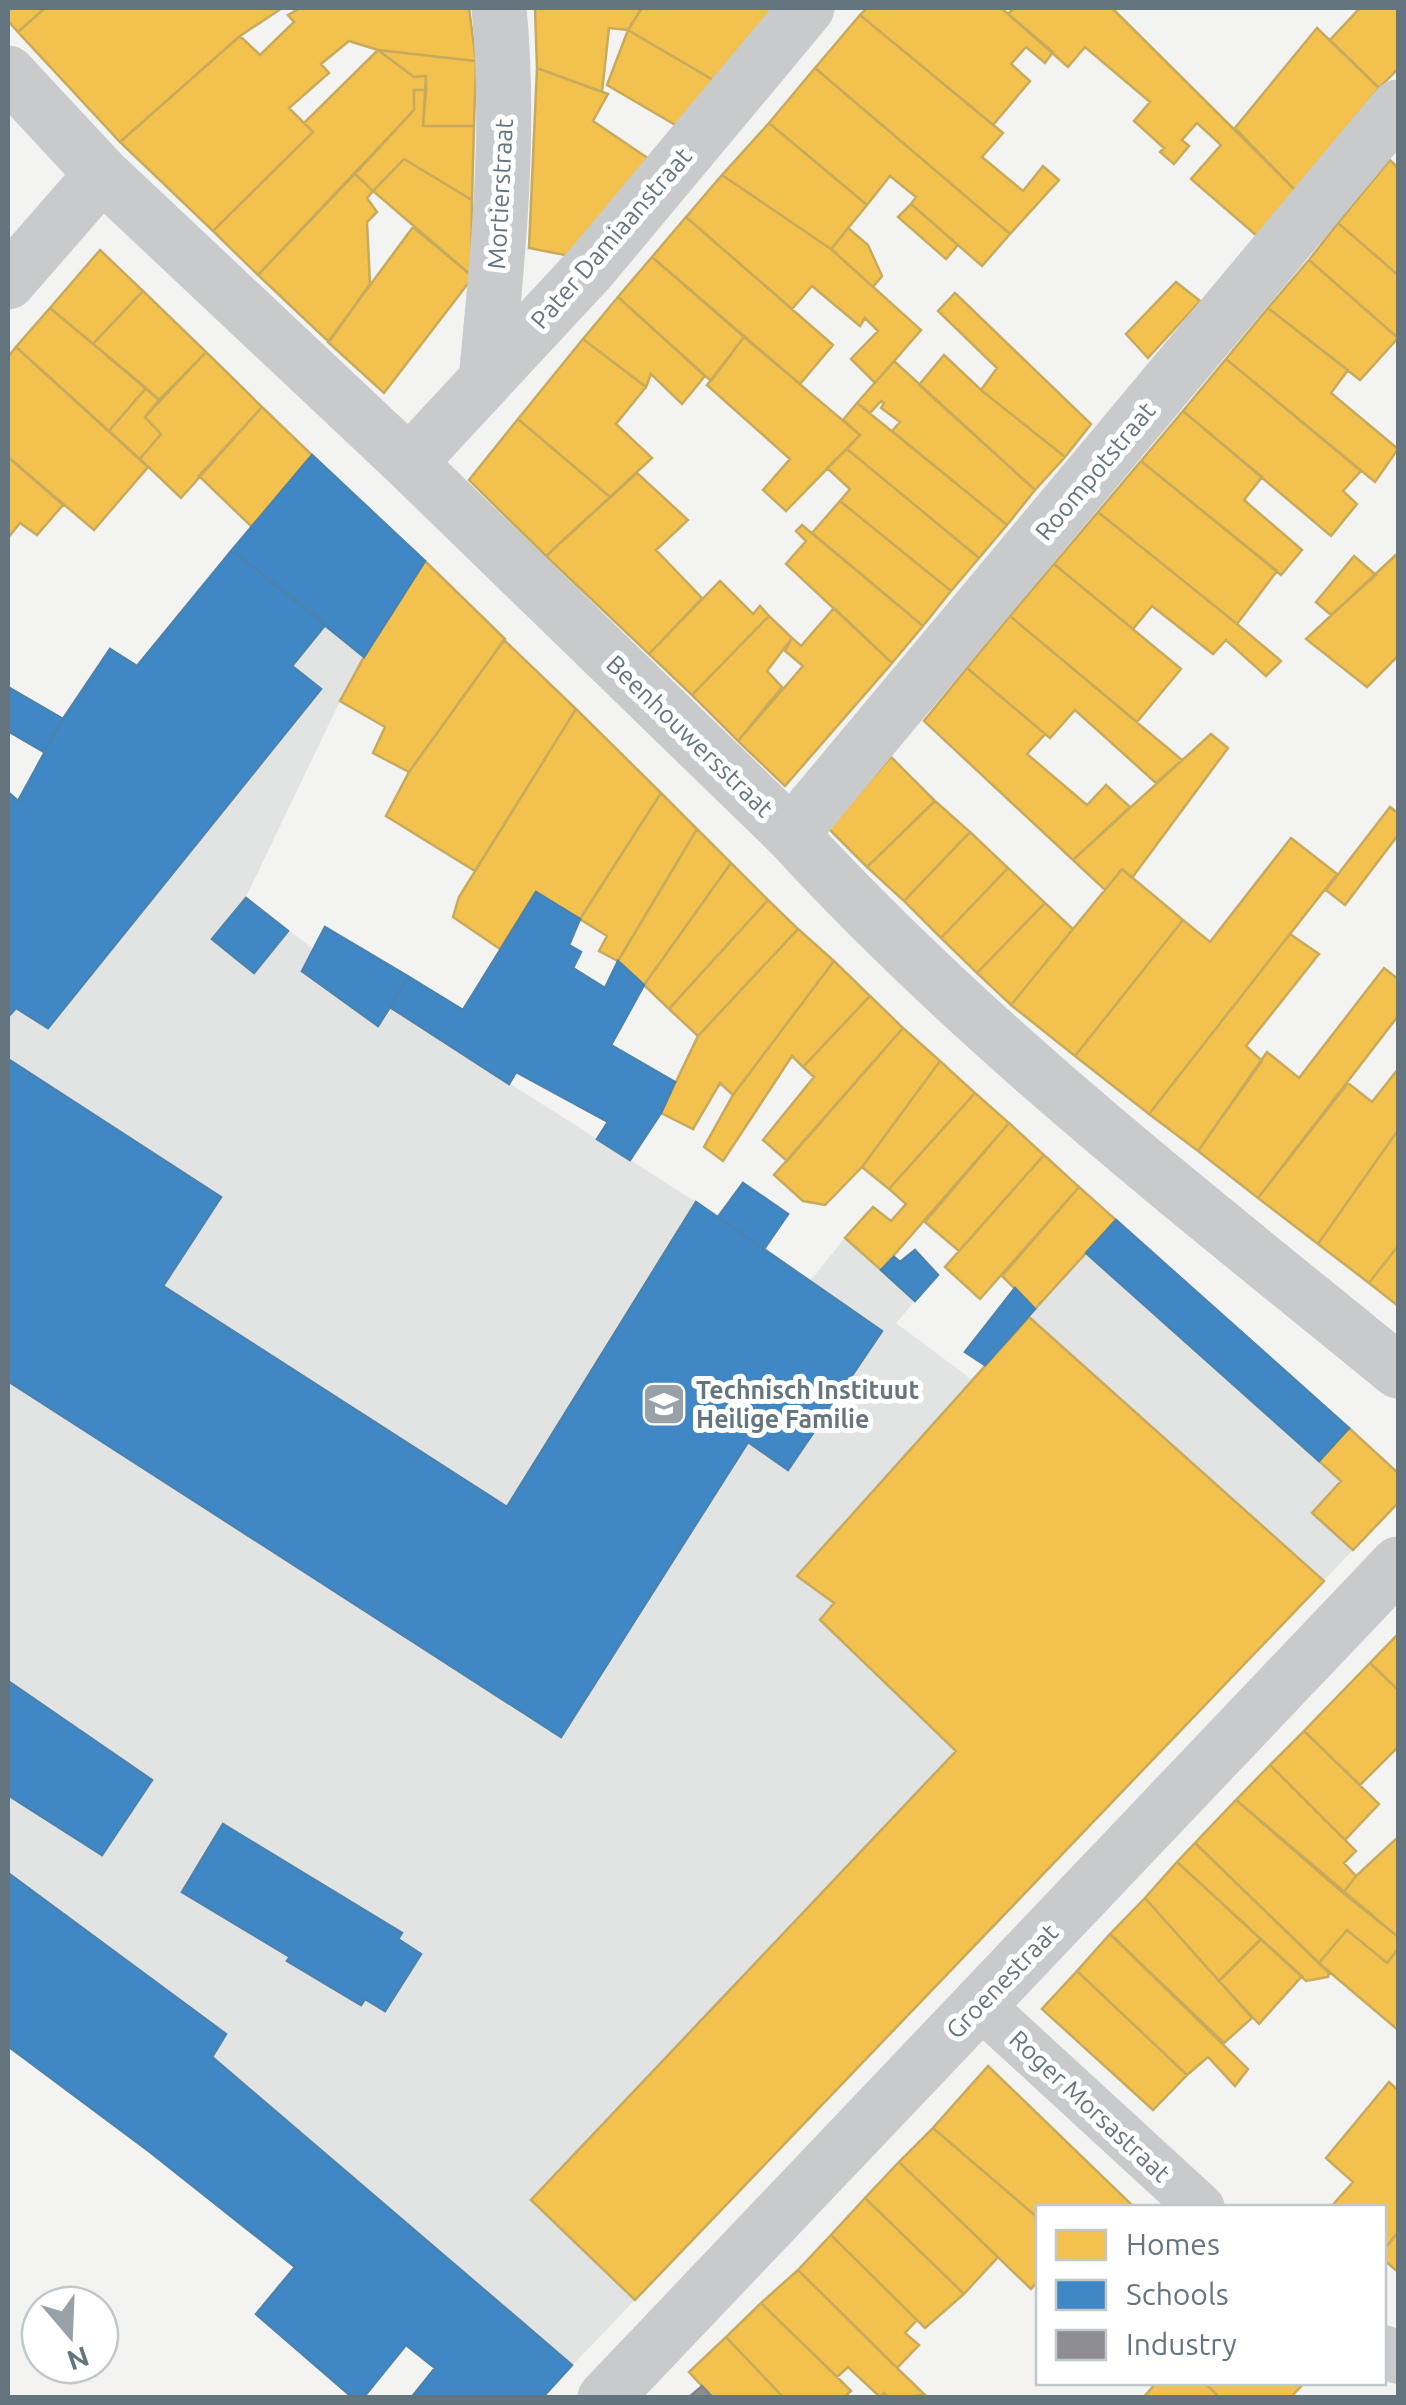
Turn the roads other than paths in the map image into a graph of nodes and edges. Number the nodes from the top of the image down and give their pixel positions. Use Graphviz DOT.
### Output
graph roads {
  1 [pos="500,8"];
  2 [pos="807,8"];
  3 [pos="8,73"];
  4 [pos="1398,107"];
  5 [pos="102,174"];
  6 [pos="8,282"];
  7 [pos="486,380"];
  8 [pos="409,463"];
  9 [pos="791,834"];
  10 [pos="1398,1371"];
  11 [pos="1398,1564"];
  12 [pos="979,2004"];
  13 [pos="1197,2205"];
  14 [pos="605,2398"];
  1 -- 7 [label="street, Mortierstraat"];
  2 -- 7 [label="street, Pater Damiaanstraat"];
  3 -- 5 [label="street, Beenhouwersstraat"];
  4 -- 9 [label="street, Roompotstraat"];
  5 -- 6 [label="street"];
  5 -- 8 [label="street, Beenhouwersstraat"];
  7 -- 8 [label="street, Pater Damiaanstraat"];
  8 -- 9 [label="street, Beenhouwersstraat"];
  9 -- 10 [label="street, Beenhouwersstraat"];
  11 -- 12 [label="street, Groenestraat"];
  12 -- 13 [label="street, Roger Morsastraat"];
  12 -- 14 [label="street, Groenestraat"];
}
